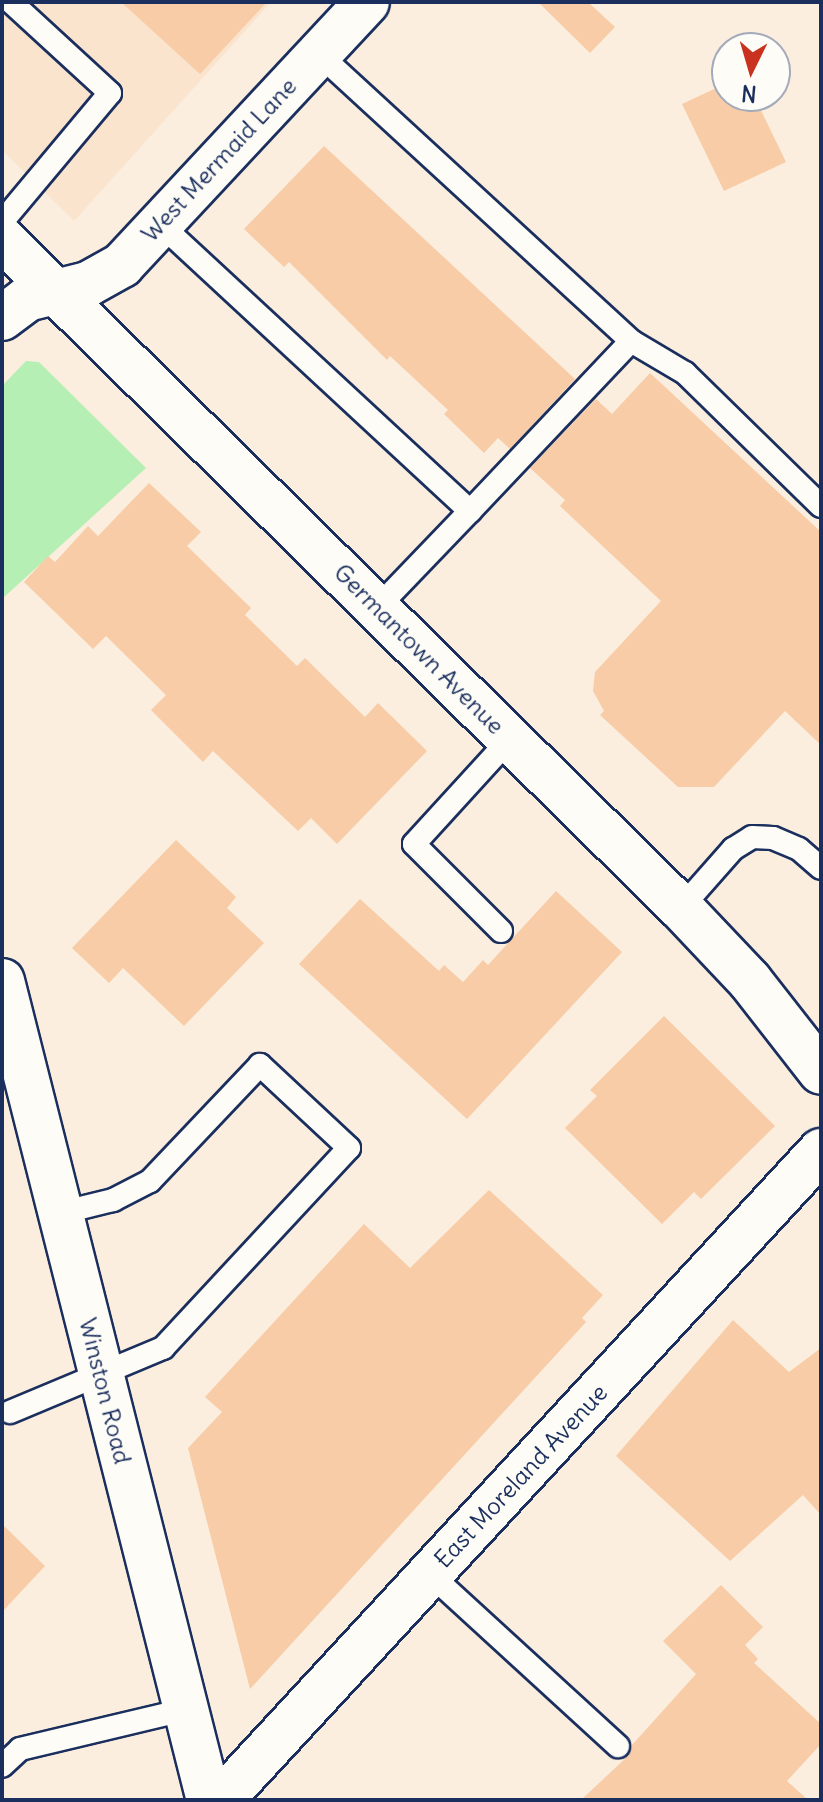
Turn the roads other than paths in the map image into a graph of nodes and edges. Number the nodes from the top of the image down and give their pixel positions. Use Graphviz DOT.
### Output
graph roads {
  1 [pos="11,2"];
  2 [pos="367,2"];
  3 [pos="319,54"];
  4 [pos="2,222"];
  5 [pos="159,223"];
  6 [pos="2,239"];
  7 [pos="55,290"];
  8 [pos="2,318"];
  9 [pos="631,341"];
  10 [pos="821,506"];
  11 [pos="470,511"];
  12 [pos="377,608"];
  13 [pos="510,739"];
  14 [pos="821,868"];
  15 [pos="681,908"];
  16 [pos="501,931"];
  17 [pos="2,981"];
  18 [pos="821,1072"];
  19 [pos="821,1151"];
  20 [pos="60,1213"];
  21 [pos="101,1374"];
  22 [pos="5,1412"];
  23 [pos="430,1574"];
  24 [pos="184,1710"];
  25 [pos="618,1746"];
  26 [pos="2,1766"];
  27 [pos="209,1800"];
  28 [pos="221,1800"];
  1 -- 4 [label="lane"];
  2 -- 3 [label="street, West Mermaid Lane"];
  3 -- 5 [label="street, West Mermaid Lane"];
  3 -- 9 [label="lane"];
  5 -- 7 [label="street, West Mermaid Lane"];
  5 -- 11 [label="lane"];
  6 -- 7 [label="street, Germantown Avenue"];
  7 -- 8 [label="street, West Mermaid Lane"];
  7 -- 12 [label="street, Germantown Avenue"];
  9 -- 10 [label="lane"];
  9 -- 11 [label="lane"];
  11 -- 12 [label="lane"];
  12 -- 13 [label="street, Germantown Avenue"];
  13 -- 15 [label="street, Germantown Avenue"];
  13 -- 16 [label="lane"];
  14 -- 15 [label="lane"];
  15 -- 18 [label="street, Germantown Avenue"];
  17 -- 20 [label="street, Winston Road"];
  19 -- 23 [label="street, East Moreland Avenue"];
  20 -- 21 [label="street, Winston Road"];
  20 -- 21 [label="lane"];
  21 -- 22 [label="lane"];
  21 -- 24 [label="street, Winston Road"];
  23 -- 25 [label="lane"];
  23 -- 28 [label="street, East Moreland Avenue"];
  24 -- 26 [label="lane"];
  24 -- 27 [label="street, Winston Road"];
}
